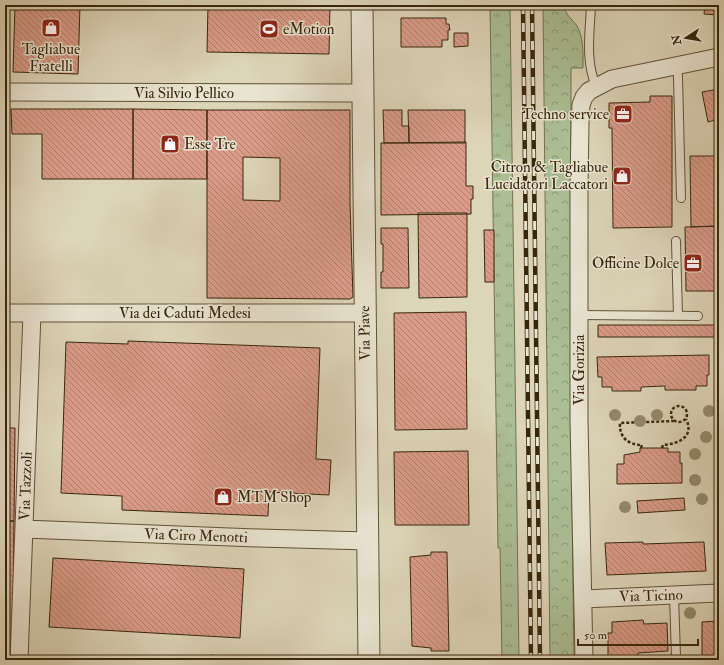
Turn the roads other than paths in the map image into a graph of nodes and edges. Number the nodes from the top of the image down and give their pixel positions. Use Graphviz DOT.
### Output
graph roads {
  1 [pos="362,5"];
  2 [pos="591,5"];
  3 [pos="719,57"];
  4 [pos="677,66"];
  5 [pos="596,86"];
  6 [pos="5,92"];
  7 [pos="363,93"];
  8 [pos="681,198"];
  9 [pos="676,241"];
  10 [pos="5,313"];
  11 [pos="32,313"];
  12 [pos="365,313"];
  13 [pos="579,315"];
  14 [pos="678,316"];
  15 [pos="698,316"];
  16 [pos="24,529"];
  17 [pos="367,541"];
  18 [pos="719,593"];
  19 [pos="674,595"];
  20 [pos="583,599"];
  21 [pos="19,660"];
  22 [pos="369,660"];
  23 [pos="584,660"];
  24 [pos="671,660"];
  1 -- 7 [label="street, Via Piave"];
  2 -- 5 [label="lane"];
  3 -- 4 [label="street"];
  4 -- 5 [label="street"];
  4 -- 8 [label="lane"];
  5 -- 13 [label="street, Via Gorizia"];
  6 -- 7 [label="street, Via Silvio Pellico"];
  7 -- 12 [label="street, Via Piave"];
  9 -- 14 [label="lane"];
  10 -- 11 [label="street, Via dei Caduti Medesi"];
  11 -- 12 [label="street, Via dei Caduti Medesi"];
  11 -- 16 [label="street, Via Tazzoli"];
  12 -- 17 [label="street, Via Piave"];
  13 -- 14 [label="lane"];
  13 -- 20 [label="street, Via Gorizia"];
  14 -- 15 [label="lane"];
  16 -- 17 [label="street, Via Ciro Menotti"];
  16 -- 21 [label="street, Via Tazzoli"];
  17 -- 22 [label="street, Via Piave"];
  18 -- 19 [label="street, Via Ticino"];
  19 -- 20 [label="street, Via Ticino"];
  19 -- 24 [label="lane"];
  20 -- 23 [label="street, Via Gorizia"];
}
